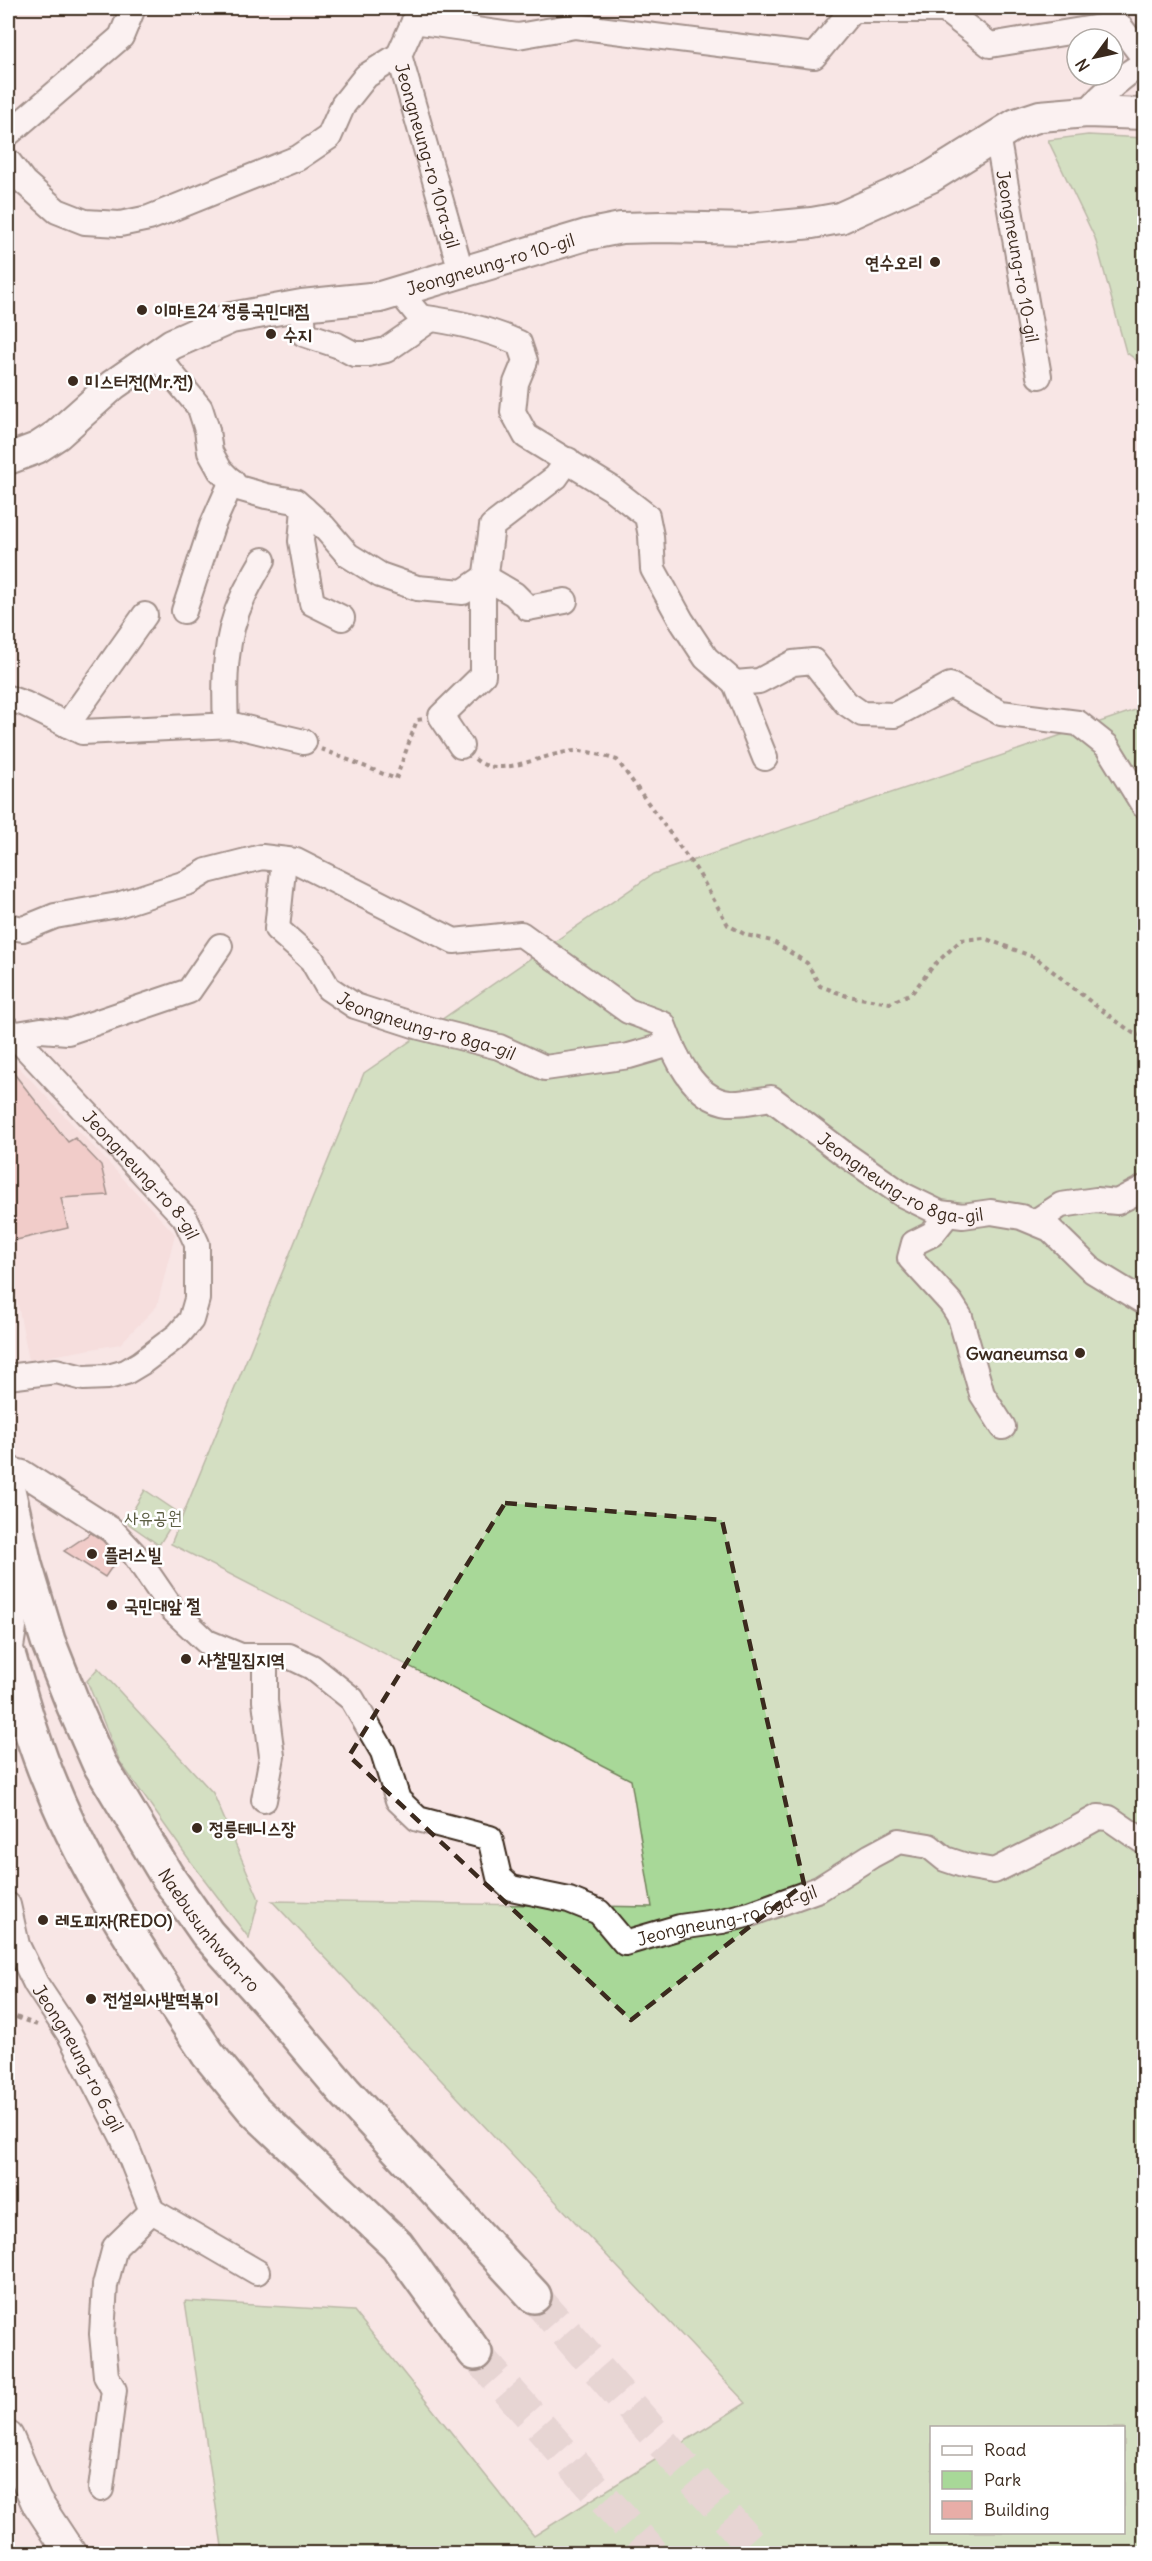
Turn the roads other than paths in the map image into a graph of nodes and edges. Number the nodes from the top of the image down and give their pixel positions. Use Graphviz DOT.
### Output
graph roads {
  1 [pos="133,8"];
  2 [pos="417,14"];
  3 [pos="399,56"];
  4 [pos="1144,58"];
  5 [pos="1144,63"];
  6 [pos="1088,112"];
  7 [pos="1144,114"];
  8 [pos="8,134"];
  9 [pos="997,135"];
  10 [pos="8,161"];
  11 [pos="461,271"];
  12 [pos="403,289"];
  13 [pos="302,305"];
  14 [pos="431,319"];
  15 [pos="156,354"];
  16 [pos="1039,376"];
  17 [pos="8,459"];
  18 [pos="567,460"];
  19 [pos="232,481"];
  20 [pos="304,509"];
  21 [pos="263,560"];
  22 [pos="485,577"];
  23 [pos="565,602"];
  24 [pos="184,611"];
  25 [pos="145,615"];
  26 [pos="342,618"];
  27 [pos="735,683"];
  28 [pos="8,698"];
  29 [pos="67,724"];
  30 [pos="226,725"];
  31 [pos="304,742"];
  32 [pos="461,746"];
  33 [pos="765,758"];
  34 [pos="1144,806"];
  35 [pos="284,860"];
  36 [pos="8,926"];
  37 [pos="220,946"];
  38 [pos="10,1032"];
  39 [pos="670,1044"];
  40 [pos="1144,1188"];
  41 [pos="948,1214"];
  42 [pos="1035,1222"];
  43 [pos="1144,1302"];
  44 [pos="8,1377"];
  45 [pos="1003,1427"];
  46 [pos="8,1469"];
  47 [pos="8,1490"];
  48 [pos="8,1585"];
  49 [pos="8,1654"];
  50 [pos="265,1656"];
  51 [pos="8,1667"];
  52 [pos="264,1800"];
  53 [pos="1144,1842"];
  54 [pos="8,1905"];
  55 [pos="152,2211"];
  56 [pos="257,2272"];
  57 [pos="534,2296"];
  58 [pos="475,2353"];
  59 [pos="8,2437"];
  60 [pos="101,2489"];
  61 [pos="71,2553"];
  1 -- 8 [label="street"];
  2 -- 3 [label="street, Jeongneung-ro 10ra-gil"];
  2 -- 4 [label="street"];
  3 -- 10 [label="street"];
  3 -- 11 [label="street, Jeongneung-ro 10ra-gil"];
  5 -- 6 [label="street"];
  6 -- 7 [label="main road, Jeongneung-ro 10-gil"];
  6 -- 9 [label="main road, Jeongneung-ro 10-gil"];
  9 -- 11 [label="main road, Jeongneung-ro 10-gil"];
  9 -- 16 [label="street, Jeongneung-ro 10-gil"];
  11 -- 12 [label="main road, Jeongneung-ro 10-gil"];
  12 -- 13 [label="main road, Jeongneung-ro 10-gil"];
  12 -- 14 [label="street"];
  13 -- 14 [label="street"];
  13 -- 15 [label="main road, Jeongneung-ro 10-gil"];
  14 -- 18 [label="street"];
  15 -- 17 [label="main road, Jeongneung-ro 10-gil"];
  15 -- 19 [label="street"];
  18 -- 22 [label="street"];
  18 -- 27 [label="street"];
  19 -- 20 [label="street"];
  19 -- 24 [label="street"];
  20 -- 22 [label="street"];
  20 -- 26 [label="street"];
  21 -- 30 [label="street"];
  22 -- 23 [label="street"];
  22 -- 32 [label="street"];
  25 -- 29 [label="street"];
  27 -- 33 [label="street"];
  27 -- 34 [label="street"];
  28 -- 29 [label="street"];
  29 -- 30 [label="street"];
  30 -- 31 [label="street"];
  35 -- 36 [label="street, Jeongneung-ro 8ga-gil"];
  35 -- 39 [label="street, Jeongneung-ro 8ga-gil"];
  35 -- 39 [label="street, Jeongneung-ro 8ga-gil"];
  37 -- 38 [label="street, Jeongneung-ro 8-gil"];
  38 -- 44 [label="street, Jeongneung-ro 8-gil"];
  39 -- 41 [label="street, Jeongneung-ro 8ga-gil"];
  40 -- 42 [label="street"];
  41 -- 42 [label="street, Jeongneung-ro 8ga-gil"];
  41 -- 45 [label="street"];
  42 -- 43 [label="street, Jeongneung-ro 8ga-gil"];
  46 -- 50 [label="street, Jeongneung-ro 6ga-gil"];
  47 -- 57 [label="highway, Naebusunhwan-ro"];
  48 -- 51 [label="street"];
  49 -- 58 [label="highway, bridge"];
  50 -- 52 [label="street"];
  50 -- 53 [label="street, Jeongneung-ro 6ga-gil"];
  54 -- 55 [label="street, Jeongneung-ro 6-gil"];
  55 -- 56 [label="street"];
  55 -- 60 [label="street"];
  59 -- 61 [label="main road"];
}
